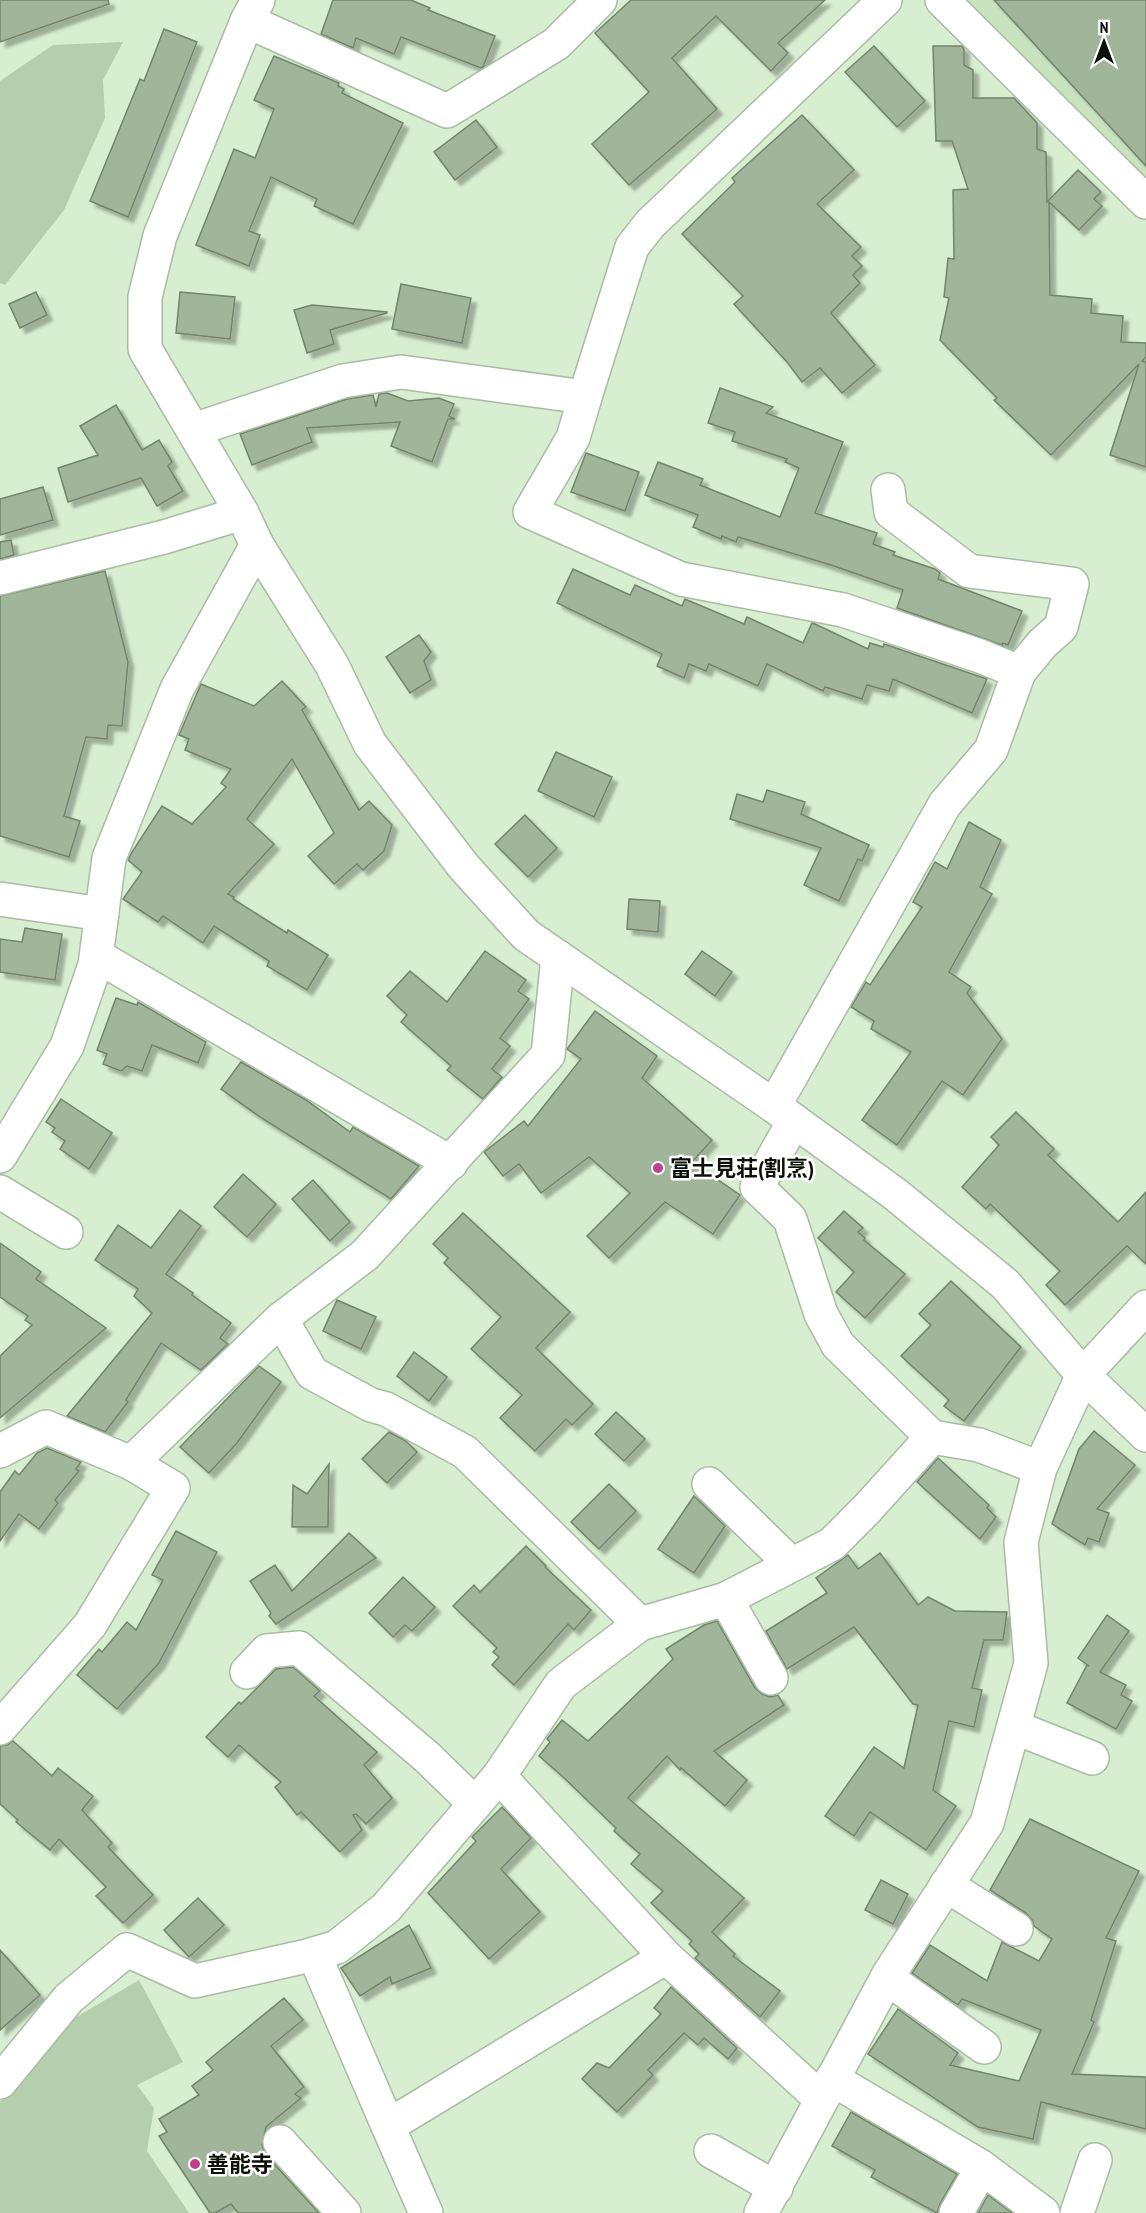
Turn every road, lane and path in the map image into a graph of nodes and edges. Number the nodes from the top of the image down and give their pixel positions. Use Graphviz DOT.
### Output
graph roads {
  1 [pos="600,0"];
  2 [pos="885,0"];
  3 [pos="942,0"];
  4 [pos="253,10"];
  5 [pos="1146,202"];
  6 [pos="585,397"];
  7 [pos="193,430"];
  8 [pos="888,490"];
  9 [pos="242,513"];
  10 [pos="257,545"];
  11 [pos="0,578"];
  12 [pos="1019,672"];
  13 [pos="0,899"];
  14 [pos="102,914"];
  15 [pos="97,956"];
  16 [pos="558,957"];
  17 [pos="11,1112"];
  18 [pos="784,1114"];
  19 [pos="0,1156"];
  20 [pos="452,1163"];
  21 [pos="0,1192"];
  22 [pos="66,1232"];
  23 [pos="1146,1307"];
  24 [pos="281,1319"];
  25 [pos="1083,1375"];
  26 [pos="1146,1435"];
  27 [pos="932,1437"];
  28 [pos="0,1451"];
  29 [pos="131,1463"];
  30 [pos="1040,1468"];
  31 [pos="709,1484"];
  32 [pos="791,1564"];
  33 [pos="726,1599"];
  34 [pos="640,1624"];
  35 [pos="247,1672"];
  36 [pos="771,1678"];
  37 [pos="1014,1727"];
  38 [pos="0,1728"];
  39 [pos="1092,1758"];
  40 [pos="499,1776"];
  41 [pos="475,1804"];
  42 [pos="946,1885"];
  43 [pos="1016,1929"];
  44 [pos="314,1954"];
  45 [pos="666,1957"];
  46 [pos="887,1978"];
  47 [pos="984,2047"];
  48 [pos="0,2082"];
  49 [pos="827,2089"];
  50 [pos="388,2126"];
  51 [pos="280,2142"];
  52 [pos="711,2151"];
  53 [pos="1095,2160"];
  54 [pos="982,2168"];
  55 [pos="769,2201"];
  56 [pos="344,2213"];
  57 [pos="426,2213"];
  58 [pos="956,2213"];
  59 [pos="1043,2213"];
  60 [pos="1077,2213"];
  1 -- 4 [label="street"];
  2 -- 6 [label="street"];
  3 -- 5 [label="street"];
  4 -- 7 [label="street"];
  6 -- 7 [label="street"];
  6 -- 12 [label="street"];
  7 -- 9 [label="street"];
  8 -- 12 [label="street"];
  9 -- 10 [label="street"];
  9 -- 11 [label="street"];
  10 -- 14 [label="street"];
  10 -- 16 [label="street"];
  12 -- 18 [label="street"];
  13 -- 14 [label="street"];
  14 -- 15 [label="street"];
  15 -- 17 [label="street"];
  15 -- 20 [label="street"];
  16 -- 18 [label="street"];
  16 -- 20 [label="street"];
  17 -- 19 [label="street"];
  18 -- 25 [label="street"];
  18 -- 27 [label="street"];
  20 -- 24 [label="street"];
  21 -- 22 [label="street"];
  23 -- 25 [label="street"];
  24 -- 29 [label="street"];
  24 -- 34 [label="street"];
  25 -- 26 [label="street"];
  25 -- 30 [label="street"];
  27 -- 30 [label="street"];
  27 -- 32 [label="street"];
  28 -- 29 [label="street"];
  29 -- 38 [label="street"];
  30 -- 37 [label="street"];
  31 -- 32 [label="street"];
  32 -- 33 [label="street"];
  33 -- 34 [label="street"];
  33 -- 36 [label="street"];
  34 -- 40 [label="street"];
  35 -- 41 [label="street"];
  37 -- 39 [label="street"];
  37 -- 42 [label="street"];
  40 -- 41 [label="street"];
  40 -- 45 [label="street"];
  41 -- 44 [label="street"];
  42 -- 43 [label="street"];
  42 -- 46 [label="street"];
  44 -- 48 [label="street"];
  44 -- 50 [label="street"];
  45 -- 49 [label="street"];
  45 -- 50 [label="street"];
  46 -- 47 [label="street"];
  46 -- 49 [label="street"];
  49 -- 54 [label="street"];
  49 -- 55 [label="street"];
  50 -- 57 [label="street"];
  51 -- 56 [label="street"];
  52 -- 55 [label="street"];
  53 -- 60 [label="street"];
  54 -- 58 [label="street"];
  54 -- 59 [label="street"];
}
